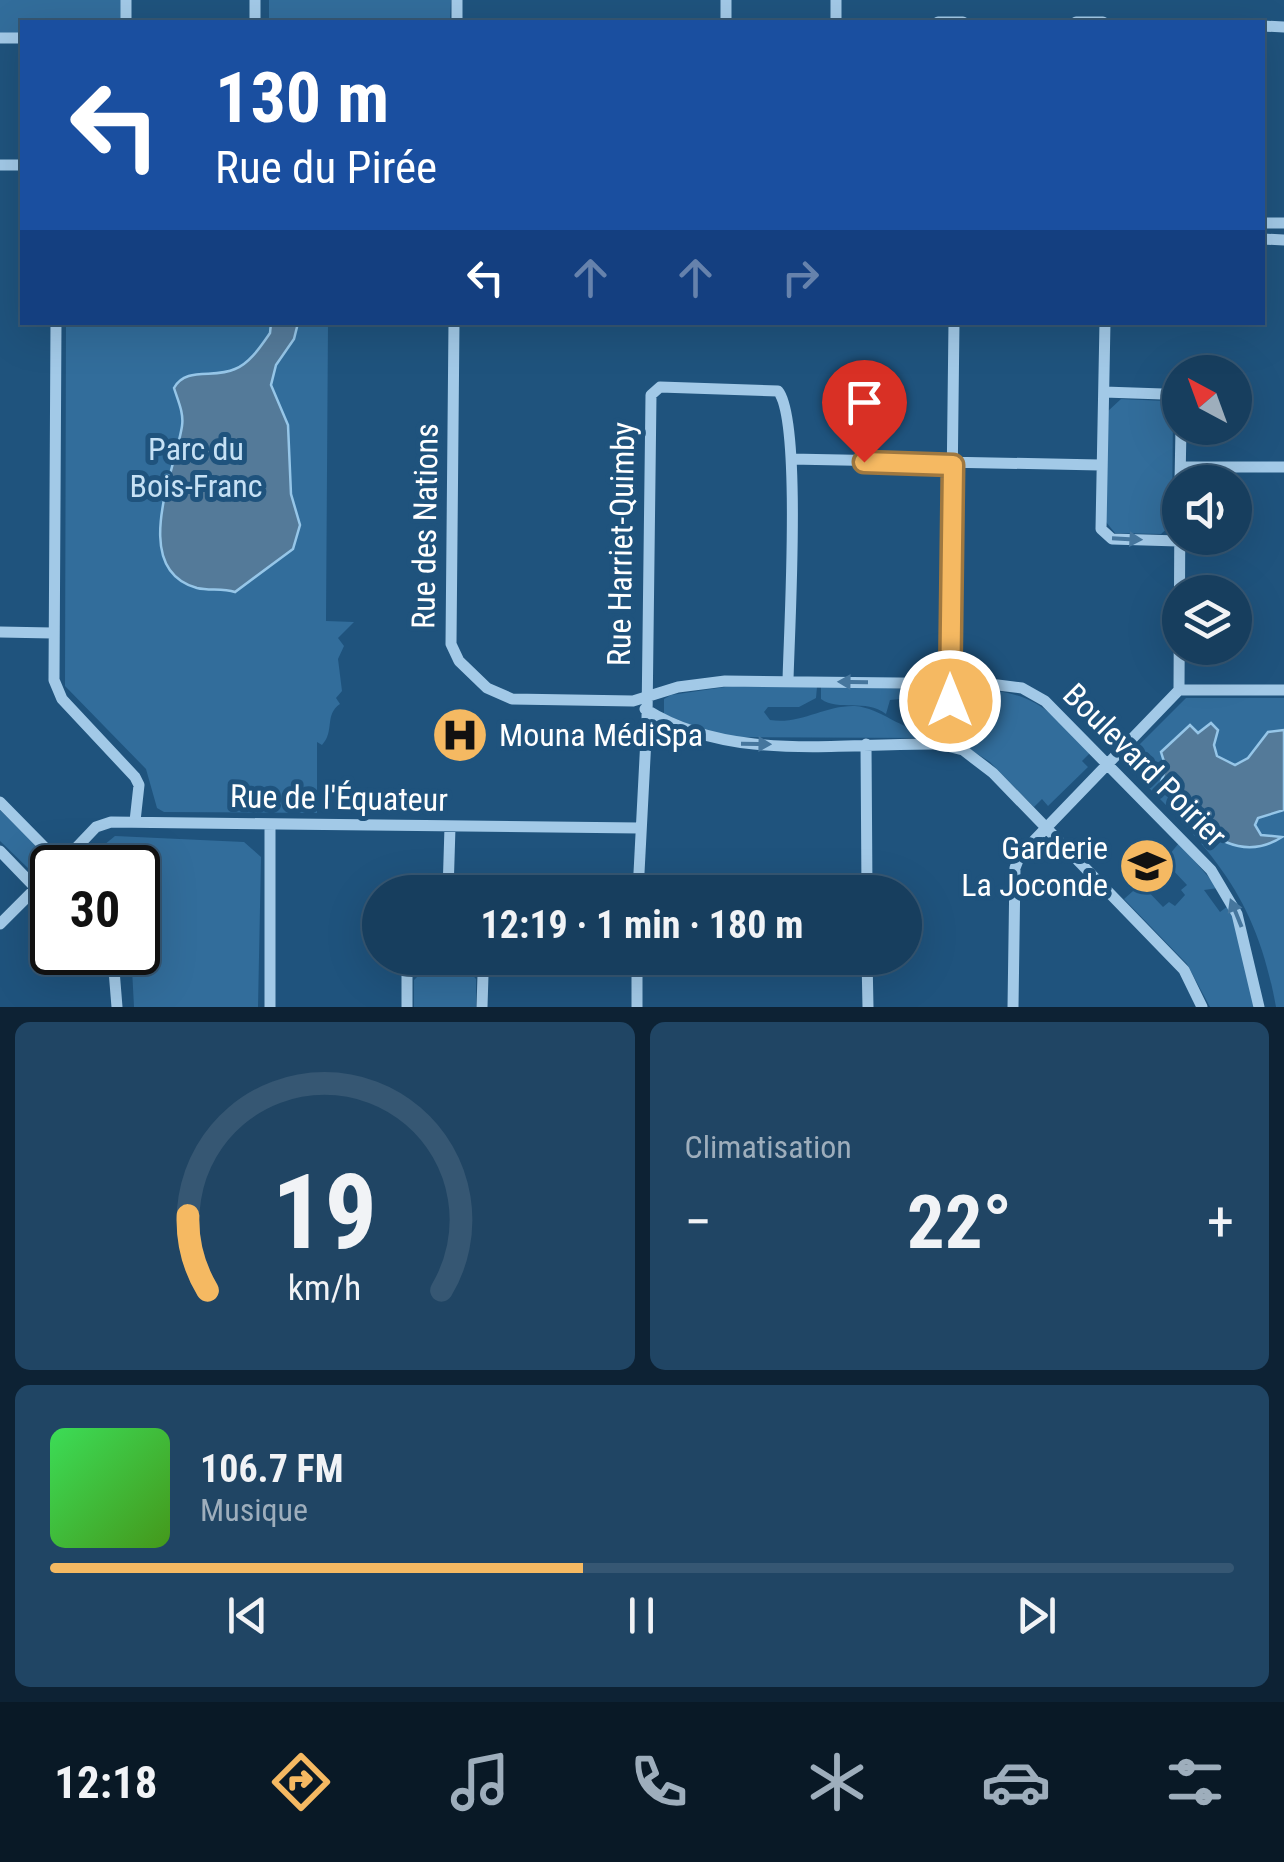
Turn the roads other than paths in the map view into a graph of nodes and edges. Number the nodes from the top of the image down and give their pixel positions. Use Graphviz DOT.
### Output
graph roads {
  1 [pos="56,325"];
  2 [pos="454,325"];
  3 [pos="954,325"];
  4 [pos="1105,325"];
  5 [pos="1104,392"];
  6 [pos="1162,394"];
  7 [pos="791,459"];
  8 [pos="953,465"];
  9 [pos="1100,465"];
  10 [pos="1252,467"];
  11 [pos="1284,467"];
  12 [pos="1162,540"];
  13 [pos="1178,555"];
  14 [pos="0,632"];
  15 [pos="52,633"];
  16 [pos="788,681"];
  17 [pos="950,683"];
  18 [pos="1179,690"];
  19 [pos="1284,690"];
  20 [pos="633,701"];
  21 [pos="647,703"];
  22 [pos="866,744"];
  23 [pos="949,745"];
  24 [pos="1108,764"];
  25 [pos="0,802"];
  26 [pos="135,821"];
  27 [pos="270,826"];
  28 [pos="450,827"];
  29 [pos="639,828"];
  30 [pos="1047,828"];
  31 [pos="37,845"];
  32 [pos="79,845"];
  33 [pos="0,851"];
  34 [pos="449,875"];
  35 [pos="638,875"];
  36 [pos="867,875"];
  37 [pos="30,882"];
  38 [pos="30,894"];
  39 [pos="0,924"];
  40 [pos="114,975"];
  41 [pos="408,975"];
  42 [pos="483,975"];
  43 [pos="637,975"];
  44 [pos="867,975"];
  45 [pos="117,1007"];
  46 [pos="270,1007"];
  47 [pos="407,1007"];
  48 [pos="482,1007"];
  49 [pos="636,1007"];
  50 [pos="868,1007"];
  51 [pos="1014,1007"];
  52 [pos="1202,1007"];
  53 [pos="1259,1007"];
  1 -- 15 [label="street"];
  2 -- 20 [label="street, Rue des Nations"];
  3 -- 8 [label="street"];
  4 -- 5 [label="street"];
  5 -- 6 [label="street"];
  5 -- 9 [label="street"];
  7 -- 8 [label="street"];
  7 -- 16 [label="street, Rue Harriet-Quimby"];
  7 -- 21 [label="street, Rue Harriet-Quimby"];
  8 -- 9 [label="street"];
  8 -- 17 [label="street"];
  9 -- 12 [label="street, one-way"];
  10 -- 11 [label="street"];
  13 -- 18 [label="street"];
  14 -- 15 [label="street"];
  15 -- 26 [label="street"];
  17 -- 16 [label="street, Boulevard Poirier, one-way"];
  16 -- 21 [label="street, Boulevard Poirier"];
  17 -- 23 [label="street"];
  17 -- 24 [label="street, Boulevard Poirier"];
  18 -- 19 [label="street"];
  18 -- 24 [label="street"];
  20 -- 21 [label="street, Boulevard Poirier"];
  21 -- 22 [label="street, one-way"];
  21 -- 29 [label="street"];
  22 -- 23 [label="street"];
  22 -- 36 [label="street"];
  23 -- 30 [label="street"];
  24 -- 30 [label="street"];
  53 -- 24 [label="street, Boulevard Poirier, one-way"];
  25 -- 31 [label="street"];
  26 -- 27 [label="street, Rue de l'Équateur"];
  26 -- 32 [label="street, Rue de l'Équateur"];
  27 -- 28 [label="street, Rue de l'Équateur"];
  27 -- 46 [label="street"];
  28 -- 29 [label="street, Rue de l'Équateur"];
  28 -- 34 [label="street"];
  29 -- 35 [label="street"];
  30 -- 51 [label="street"];
  30 -- 52 [label="street"];
  33 -- 37 [label="street"];
  38 -- 39 [label="street, Rue de l'Équateur"];
  40 -- 45 [label="street"];
  41 -- 47 [label="street"];
  42 -- 48 [label="street"];
  43 -- 49 [label="street"];
  44 -- 50 [label="street"];
}
